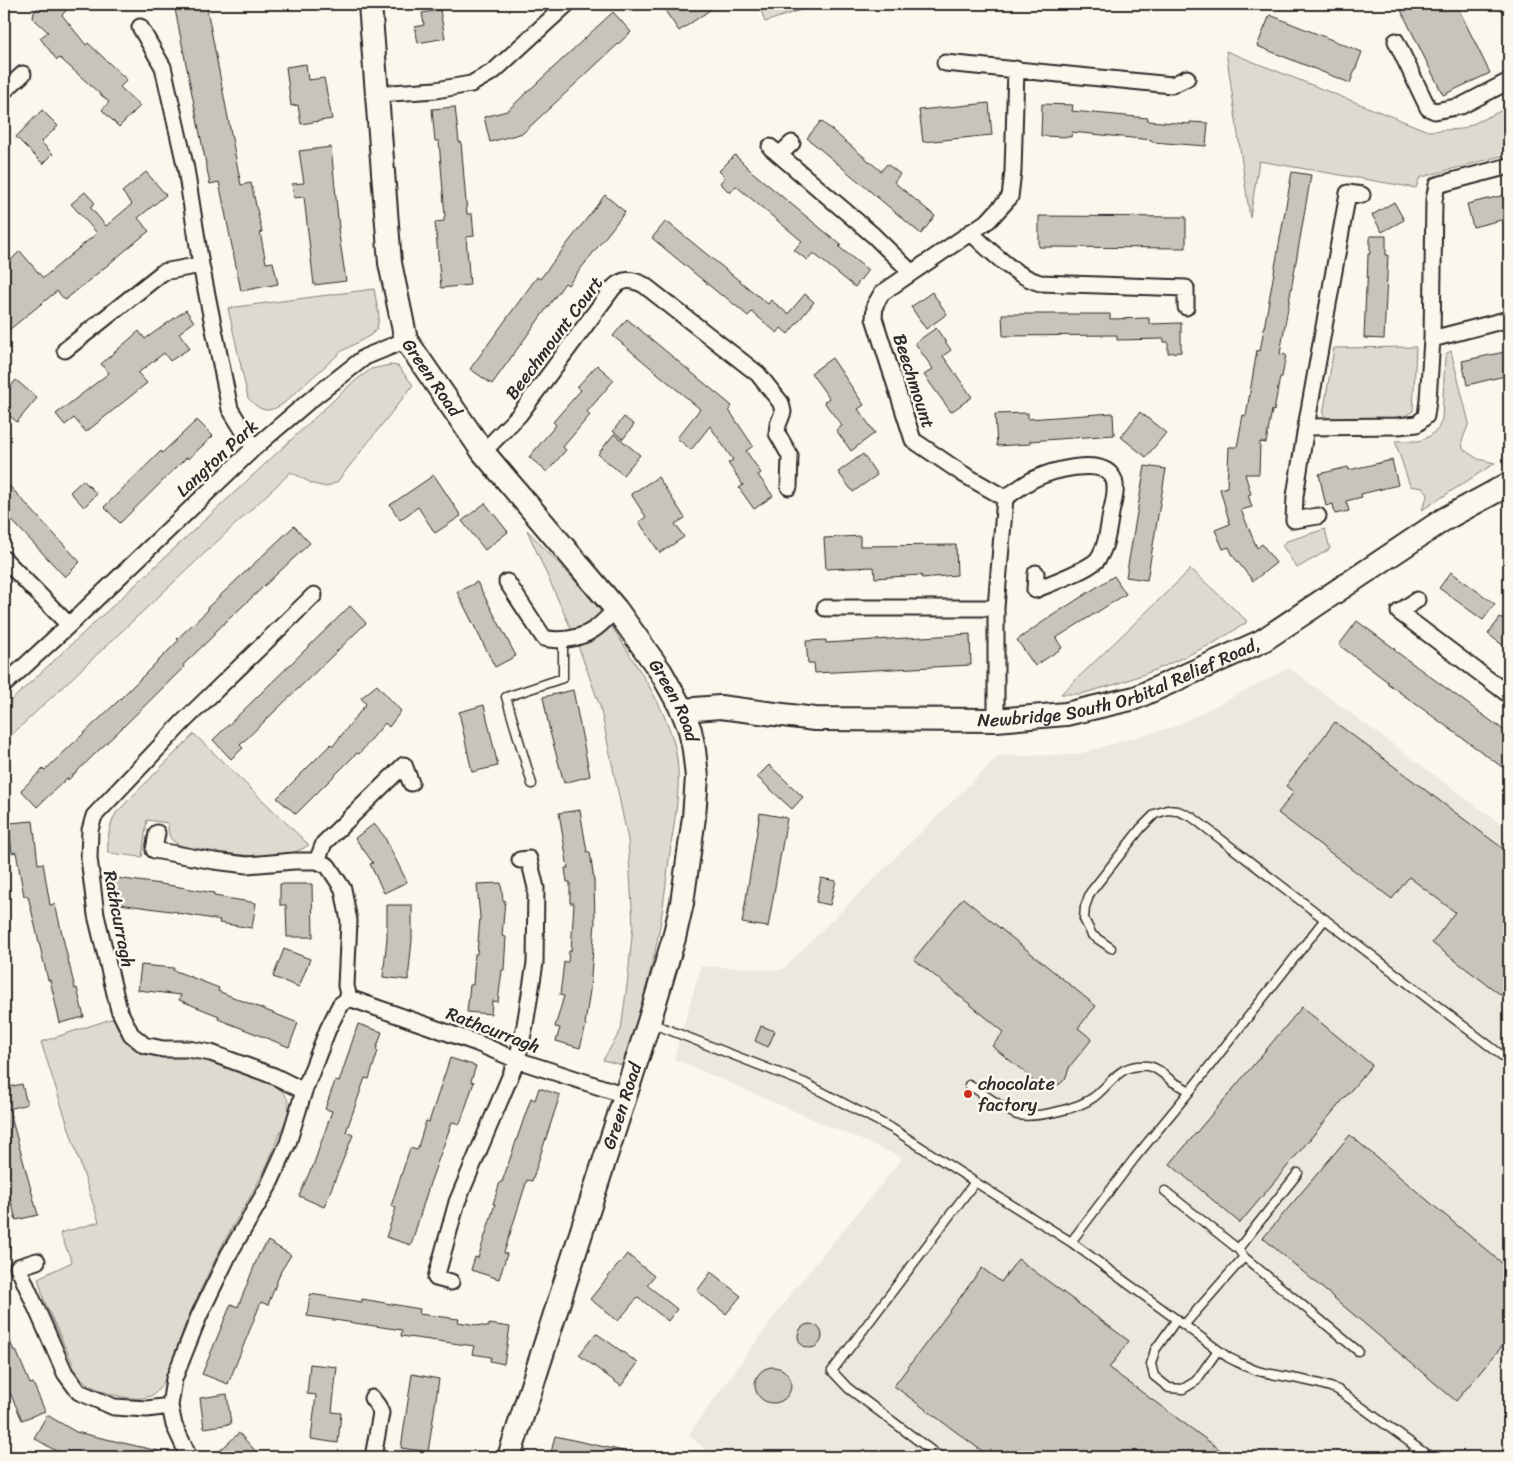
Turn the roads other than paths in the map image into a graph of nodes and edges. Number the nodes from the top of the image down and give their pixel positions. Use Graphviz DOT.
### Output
graph roads {
  1 [pos="370,4"];
  2 [pos="567,4"];
  3 [pos="140,26"];
  4 [pos="1396,41"];
  5 [pos="945,64"];
  6 [pos="1016,69"];
  7 [pos="23,74"];
  8 [pos="1188,78"];
  9 [pos="1509,81"];
  10 [pos="4,92"];
  11 [pos="377,94"];
  12 [pos="792,143"];
  13 [pos="1509,166"];
  14 [pos="1362,195"];
  15 [pos="970,232"];
  16 [pos="201,264"];
  17 [pos="911,272"];
  18 [pos="1186,307"];
  19 [pos="1509,318"];
  20 [pos="1432,339"];
  21 [pos="406,340"];
  22 [pos="65,350"];
  23 [pos="1306,427"];
  24 [pos="254,448"];
  25 [pos="483,452"];
  26 [pos="1509,484"];
  27 [pos="789,487"];
  28 [pos="1005,498"];
  29 [pos="1318,516"];
  30 [pos="4,559"];
  31 [pos="1036,573"];
  32 [pos="507,582"];
  33 [pos="314,595"];
  34 [pos="1417,600"];
  35 [pos="825,608"];
  36 [pos="996,608"];
  37 [pos="616,609"];
  38 [pos="69,625"];
  39 [pos="563,640"];
  40 [pos="4,685"];
  41 [pos="1509,695"];
  42 [pos="682,710"];
  43 [pos="996,720"];
  44 [pos="411,784"];
  45 [pos="532,784"];
  46 [pos="157,833"];
  47 [pos="520,860"];
  48 [pos="316,861"];
  49 [pos="1325,919"];
  50 [pos="1111,948"];
  51 [pos="348,998"];
  52 [pos="649,1022"];
  53 [pos="517,1060"];
  54 [pos="1509,1061"];
  55 [pos="969,1085"];
  56 [pos="304,1091"];
  57 [pos="1190,1091"];
  58 [pos="626,1095"];
  59 [pos="1298,1173"];
  60 [pos="975,1182"];
  61 [pos="1165,1191"];
  62 [pos="1071,1242"];
  63 [pos="1238,1249"];
  64 [pos="1244,1257"];
  65 [pos="37,1261"];
  66 [pos="451,1282"];
  67 [pos="1177,1319"];
  68 [pos="1184,1325"];
  69 [pos="1218,1350"];
  70 [pos="1358,1352"];
  71 [pos="372,1398"];
  72 [pos="170,1406"];
  73 [pos="1417,1448"];
  74 [pos="189,1457"];
  75 [pos="373,1457"];
  76 [pos="509,1457"];
  77 [pos="940,1457"];
  78 [pos="1409,1457"];
  79 [pos="1430,1457"];
  1 -- 11 [label="street, Green Road"];
  2 -- 11 [label="street"];
  3 -- 16 [label="street"];
  4 -- 9 [label="street"];
  5 -- 6 [label="street"];
  6 -- 8 [label="street"];
  6 -- 15 [label="street, Beechmount"];
  7 -- 10 [label="street"];
  11 -- 21 [label="street, Green Road"];
  12 -- 17 [label="street"];
  13 -- 20 [label="street"];
  14 -- 23 [label="street"];
  15 -- 17 [label="street, Beechmount"];
  15 -- 18 [label="street"];
  16 -- 22 [label="street"];
  16 -- 24 [label="street"];
  17 -- 28 [label="street, Beechmount"];
  19 -- 20 [label="street"];
  20 -- 23 [label="street"];
  21 -- 24 [label="street, Langton Park"];
  21 -- 25 [label="street, Green Road"];
  23 -- 29 [label="street"];
  24 -- 38 [label="street, Langton Park"];
  25 -- 27 [label="street, Beechmount Court"];
  25 -- 37 [label="street, Green Road"];
  26 -- 43 [label="street, Newbridge South Orbital Relief Road,"];
  28 -- 31 [label="street"];
  28 -- 36 [label="street"];
  30 -- 38 [label="street"];
  32 -- 39 [label="street"];
  33 -- 56 [label="street, Rathcurragh"];
  34 -- 41 [label="street"];
  35 -- 36 [label="street"];
  36 -- 43 [label="street"];
  37 -- 39 [label="street"];
  37 -- 42 [label="street, Green Road"];
  38 -- 40 [label="street, Langton Park"];
  39 -- 45 [label="lane"];
  42 -- 43 [label="street, Newbridge South Orbital Relief Road,"];
  42 -- 52 [label="street, Green Road"];
  44 -- 48 [label="street"];
  46 -- 48 [label="street"];
  47 -- 53 [label="street"];
  48 -- 51 [label="street"];
  49 -- 50 [label="lane"];
  49 -- 54 [label="lane"];
  49 -- 57 [label="lane"];
  51 -- 53 [label="street, Rathcurragh"];
  51 -- 56 [label="street"];
  52 -- 58 [label="street, Green Road"];
  52 -- 60 [label="lane"];
  53 -- 58 [label="street, Rathcurragh"];
  53 -- 66 [label="street"];
  55 -- 57 [label="lane"];
  56 -- 72 [label="street"];
  57 -- 62 [label="lane"];
  58 -- 76 [label="street, Green Road"];
  59 -- 63 [label="lane"];
  60 -- 62 [label="lane"];
  60 -- 77 [label="lane"];
  61 -- 63 [label="lane"];
  62 -- 67 [label="lane"];
  63 -- 64 [label="lane"];
  64 -- 68 [label="lane"];
  64 -- 70 [label="lane"];
  65 -- 72 [label="street"];
  67 -- 68 [label="lane"];
  67 -- 69 [label="lane"];
  68 -- 69 [label="lane"];
  69 -- 73 [label="lane"];
  71 -- 75 [label="street"];
  72 -- 74 [label="street"];
  73 -- 78 [label="lane"];
  73 -- 79 [label="lane"];
}
